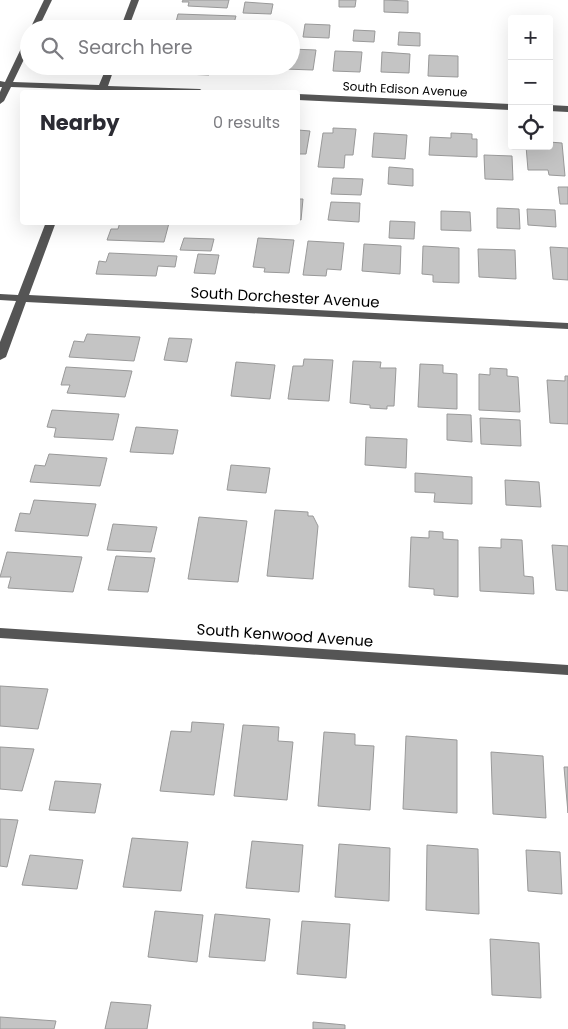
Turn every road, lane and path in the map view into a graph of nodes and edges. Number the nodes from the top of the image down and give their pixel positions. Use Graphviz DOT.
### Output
graph roads {
  1 [pos="48,0"];
  2 [pos="135,0"];
  3 [pos="38,20"];
  4 [pos="127,20"];
  5 [pos="20,56"];
  6 [pos="108,75"];
  7 [pos="4,84"];
  8 [pos="102,90"];
  9 [pos="300,97"];
  10 [pos="0,101"];
  11 [pos="508,107"];
  12 [pos="553,108"];
  13 [pos="568,109"];
  14 [pos="50,225"];
  15 [pos="0,297"];
  16 [pos="22,298"];
  17 [pos="568,326"];
  18 [pos="0,357"];
  19 [pos="0,633"];
  20 [pos="568,670"];
  1 -- 3 [label="street"];
  2 -- 4 [label="street"];
  5 -- 7 [label="street"];
  6 -- 8 [label="street"];
  7 -- 8 [label="street"];
  7 -- 10 [label="street"];
  9 -- 11 [label="street, South Edison Avenue"];
  12 -- 13 [label="street"];
  14 -- 16 [label="street"];
  15 -- 16 [label="street, South Dorchester Avenue"];
  16 -- 17 [label="street, South Dorchester Avenue"];
  16 -- 18 [label="street"];
  19 -- 20 [label="street, South Kenwood Avenue"];
}
